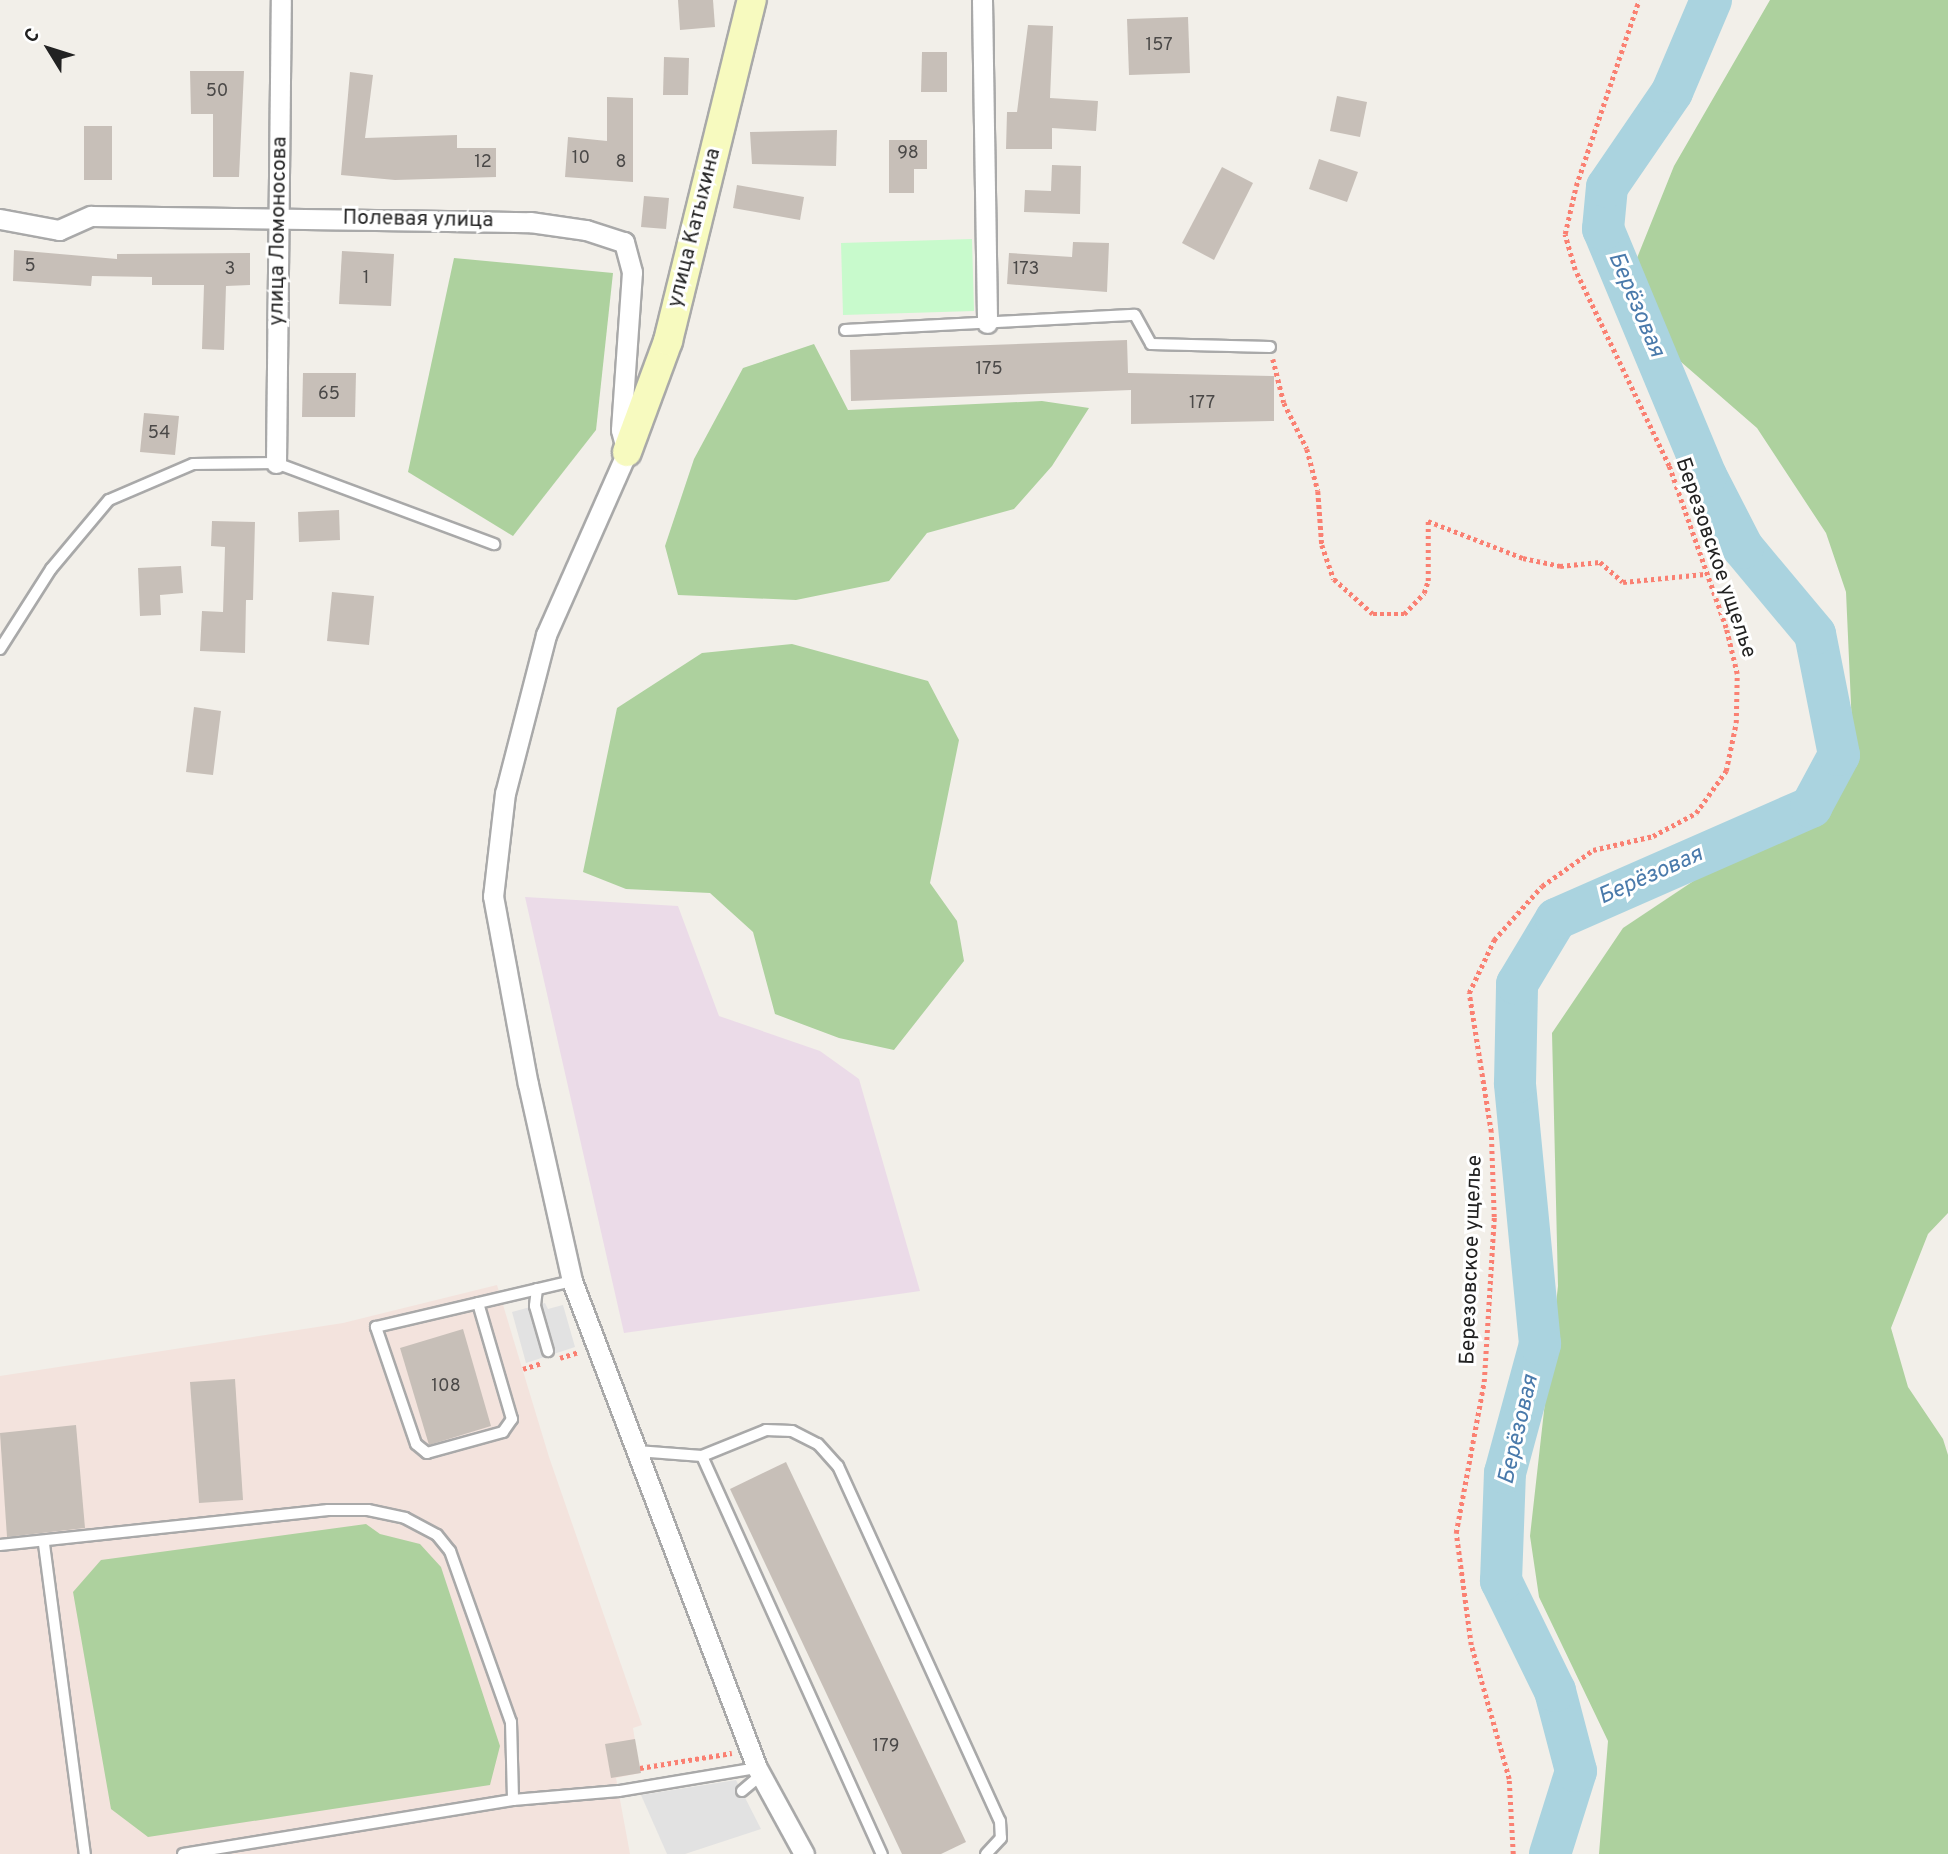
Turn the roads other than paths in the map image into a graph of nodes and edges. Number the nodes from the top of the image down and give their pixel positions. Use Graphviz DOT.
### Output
graph roads {
  1 [pos="281,0"];
  2 [pos="752,0"];
  3 [pos="982,0"];
  4 [pos="0,219"];
  5 [pos="279,219"];
  6 [pos="987,323"];
  7 [pos="845,330"];
  8 [pos="1270,347"];
  9 [pos="627,452"];
  10 [pos="276,463"];
  11 [pos="494,544"];
  12 [pos="0,649"];
  13 [pos="572,1280"];
  14 [pos="537,1289"];
  15 [pos="478,1303"];
  16 [pos="548,1351"];
  17 [pos="637,1451"];
  18 [pos="702,1456"];
  19 [pos="44,1544"];
  20 [pos="0,1545"];
  21 [pos="756,1765"];
  22 [pos="741,1791"];
  23 [pos="513,1800"];
  24 [pos="85,1854"];
  25 [pos="183,1854"];
  26 [pos="804,1854"];
  27 [pos="882,1854"];
  28 [pos="986,1854"];
  1 -- 5 [label="street, улица Ломоносова"];
  2 -- 9 [label="street, улица Катыхина"];
  3 -- 6 [label="street"];
  4 -- 5 [label="street, Полевая улица"];
  5 -- 9 [label="street, Полевая улица"];
  5 -- 10 [label="street, улица Ломоносова"];
  6 -- 7 [label="lane"];
  6 -- 8 [label="lane"];
  9 -- 13 [label="street"];
  10 -- 11 [label="lane"];
  10 -- 12 [label="lane"];
  13 -- 14 [label="lane"];
  13 -- 17 [label="street"];
  14 -- 15 [label="lane"];
  14 -- 16 [label="lane"];
  15 -- 15 [label="lane"];
  17 -- 18 [label="lane"];
  17 -- 21 [label="street"];
  18 -- 27 [label="lane"];
  18 -- 28 [label="lane"];
  19 -- 20 [label="lane"];
  19 -- 23 [label="lane"];
  19 -- 24 [label="lane"];
  21 -- 22 [label="lane"];
  21 -- 23 [label="lane"];
  21 -- 26 [label="street"];
  23 -- 25 [label="lane"];
}
